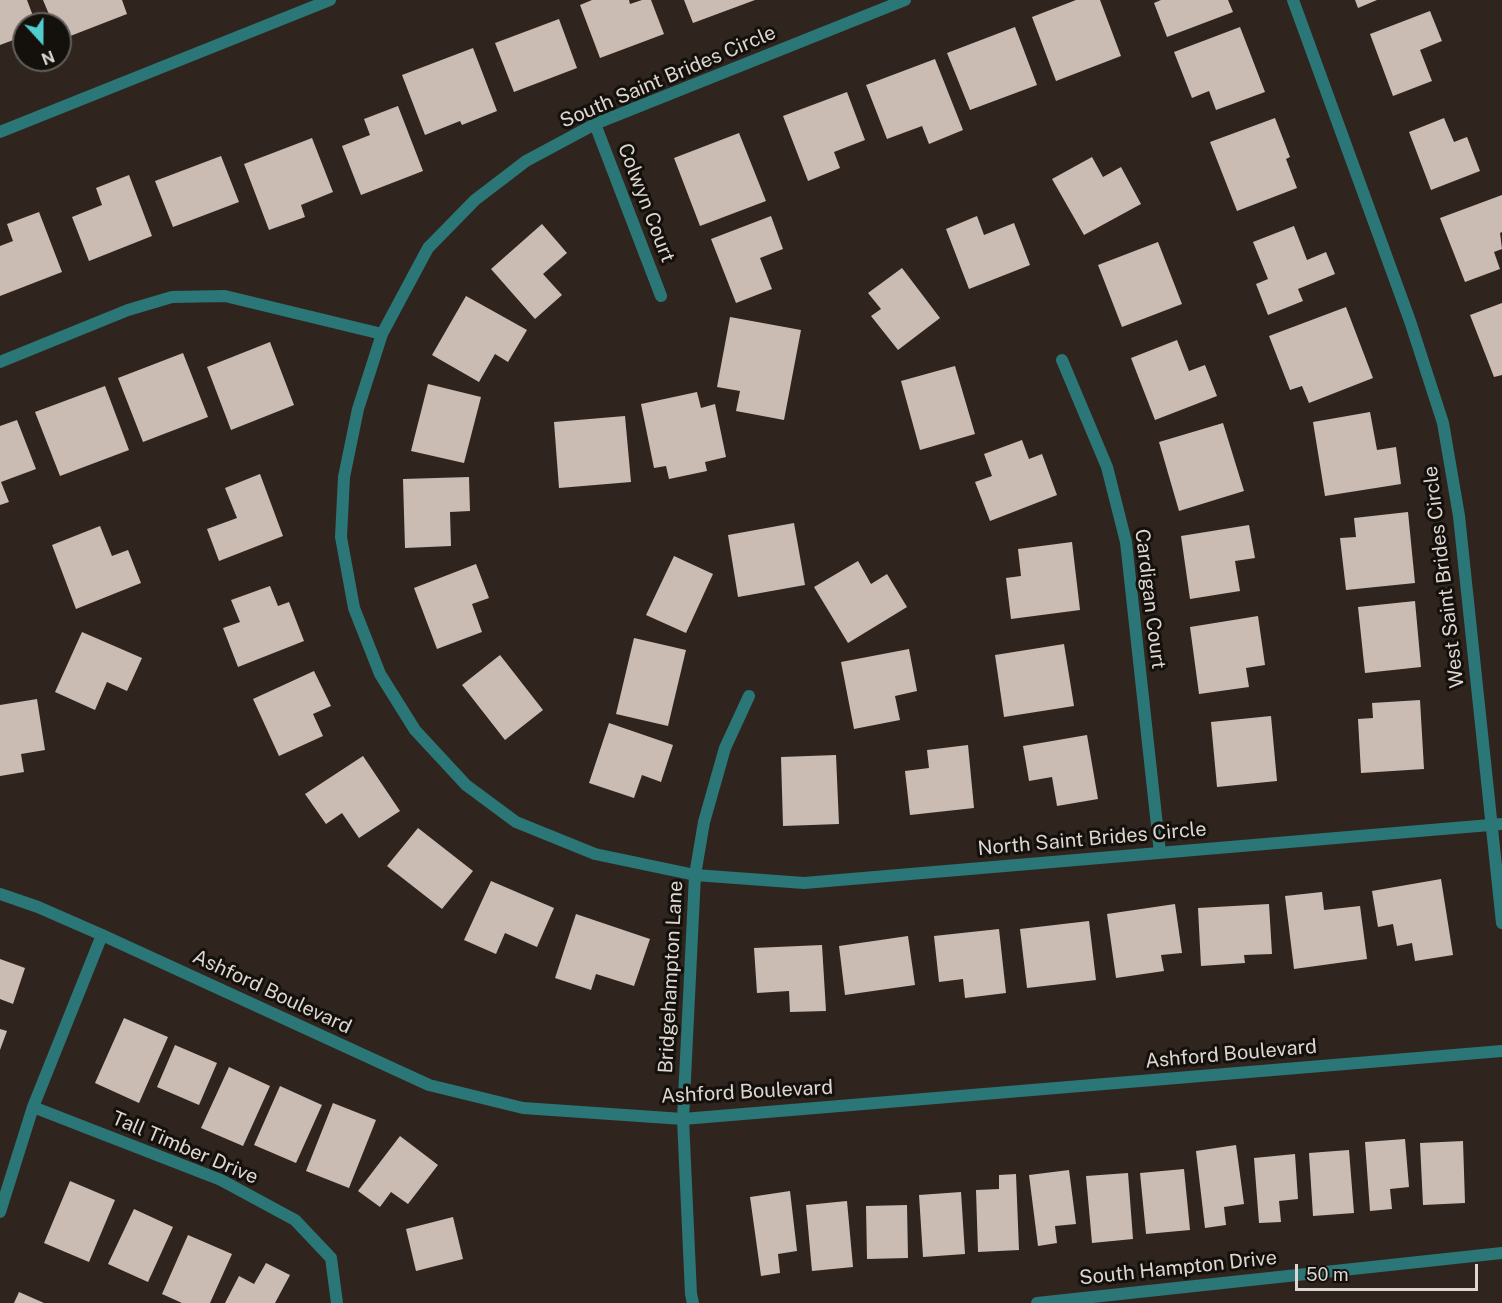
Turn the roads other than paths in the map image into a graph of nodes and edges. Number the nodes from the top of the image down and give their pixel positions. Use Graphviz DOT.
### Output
graph roads {
  1 [pos="330,0"];
  2 [pos="905,0"];
  3 [pos="1293,0"];
  4 [pos="595,124"];
  5 [pos="0,132"];
  6 [pos="661,296"];
  7 [pos="382,334"];
  8 [pos="1062,360"];
  9 [pos="0,362"];
  10 [pos="749,696"];
  11 [pos="1497,825"];
  12 [pos="1160,853"];
  13 [pos="695,875"];
  14 [pos="0,894"];
  15 [pos="1502,923"];
  16 [pos="102,935"];
  17 [pos="1502,1051"];
  18 [pos="33,1107"];
  19 [pos="683,1119"];
  20 [pos="0,1212"];
  21 [pos="1502,1253"];
  22 [pos="337,1303"];
  23 [pos="693,1303"];
  24 [pos="1037,1303"];
  1 -- 5 [label="street"];
  2 -- 4 [label="street, South Saint Brides Circle"];
  3 -- 11 [label="street, West Saint Brides Circle"];
  4 -- 6 [label="street, Colwyn Court"];
  4 -- 7 [label="street, South Saint Brides Circle"];
  7 -- 9 [label="street"];
  7 -- 13 [label="street, South Saint Brides Circle"];
  8 -- 12 [label="street, Cardigan Court"];
  10 -- 13 [label="street, Bridgehampton Lane"];
  11 -- 12 [label="street, North Saint Brides Circle"];
  11 -- 15 [label="street, West Saint Brides Circle"];
  12 -- 13 [label="street, North Saint Brides Circle"];
  13 -- 19 [label="street, Bridgehampton Lane"];
  14 -- 16 [label="street, Ashford Boulevard"];
  16 -- 18 [label="street"];
  16 -- 19 [label="street, Ashford Boulevard"];
  17 -- 19 [label="street, Ashford Boulevard"];
  18 -- 20 [label="street"];
  18 -- 22 [label="street, Tall Timber Drive"];
  19 -- 23 [label="street, Bridgehampton Lane"];
  21 -- 24 [label="street, South Hampton Drive"];
}
